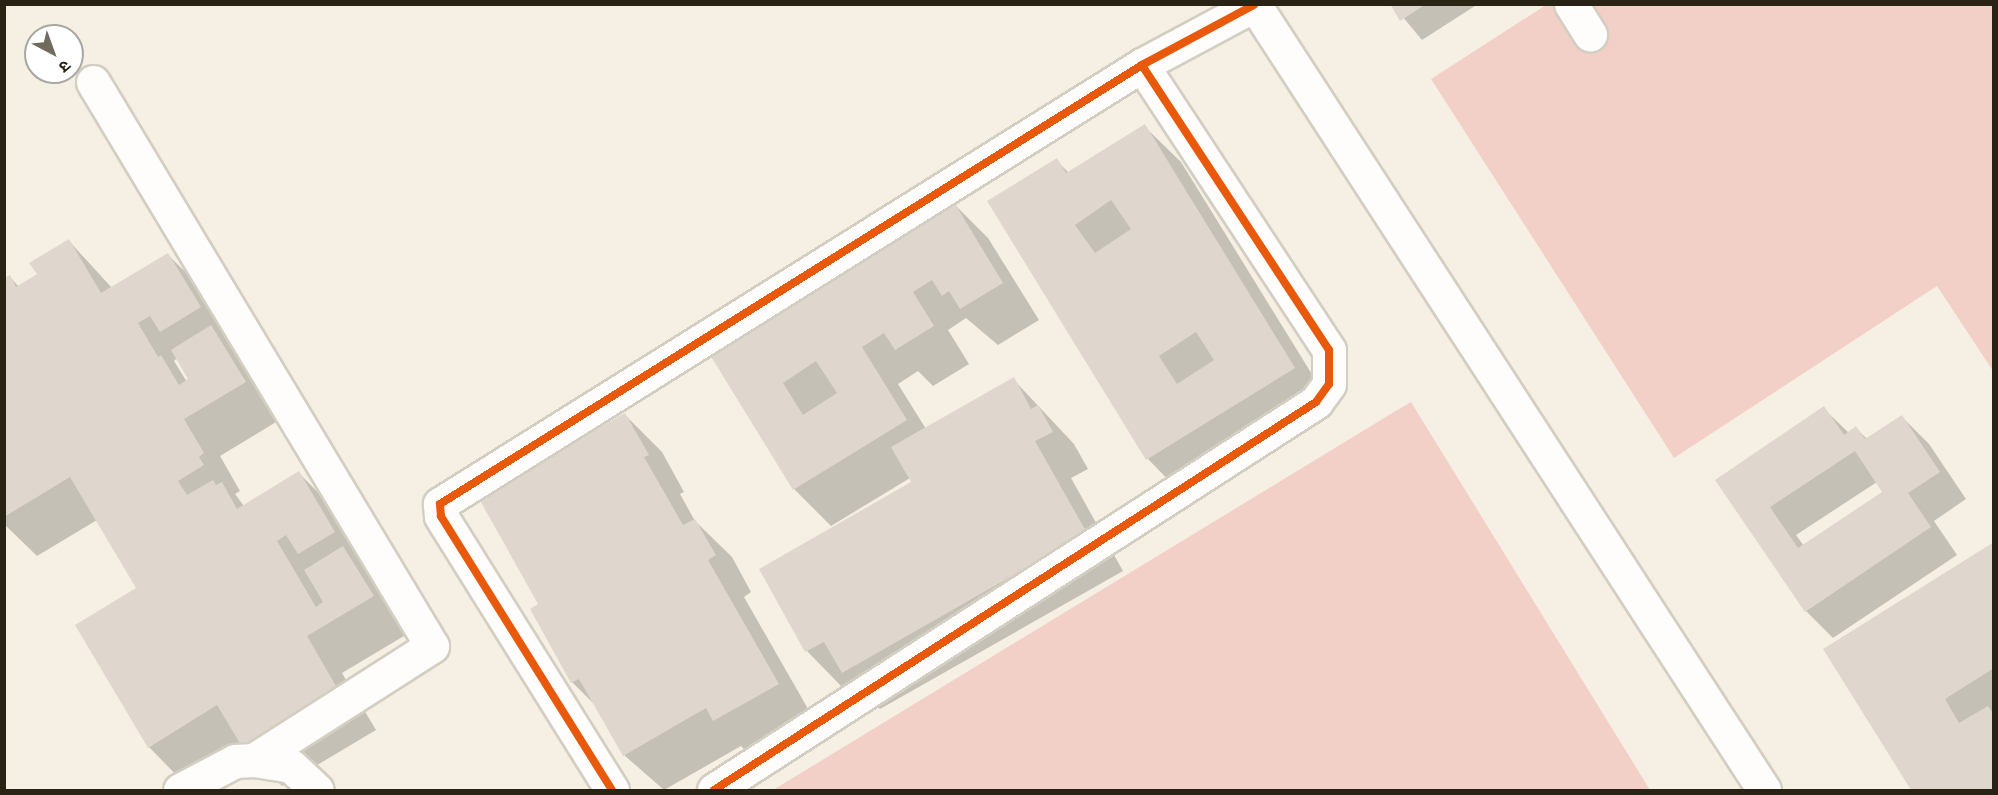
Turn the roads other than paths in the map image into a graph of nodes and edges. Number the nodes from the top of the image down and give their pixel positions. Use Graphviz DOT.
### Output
graph roads {
  1 [pos="1571,4"];
  2 [pos="1254,5"];
  3 [pos="1590,35"];
  4 [pos="1142,65"];
  5 [pos="93,82"];
  6 [pos="254,760"];
  7 [pos="180,790"];
  8 [pos="317,790"];
  9 [pos="612,790"];
  10 [pos="714,790"];
  11 [pos="1764,790"];
  1 -- 3 [label="street"];
  2 -- 4 [label="street"];
  2 -- 11 [label="street"];
  4 -- 9 [label="street"];
  4 -- 10 [label="street"];
  5 -- 6 [label="street"];
  6 -- 7 [label="street"];
  6 -- 8 [label="street"];
}
